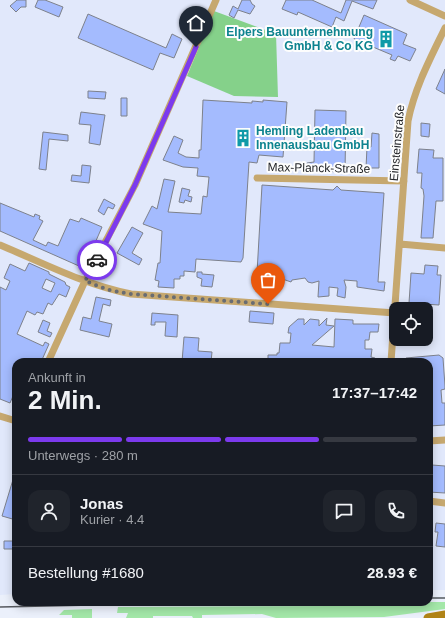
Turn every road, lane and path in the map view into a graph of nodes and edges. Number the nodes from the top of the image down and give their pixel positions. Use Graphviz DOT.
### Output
graph roads {
  1 [pos="216,0"];
  2 [pos="410,0"];
  3 [pos="445,16"];
  4 [pos="445,28"];
  5 [pos="257,178"];
  6 [pos="404,181"];
  7 [pos="400,244"];
  8 [pos="0,245"];
  9 [pos="445,248"];
  10 [pos="85,281"];
  11 [pos="395,302"];
  12 [pos="389,313"];
  13 [pos="392,346"];
  14 [pos="50,358"];
  15 [pos="391,358"];
  16 [pos="0,416"];
  17 [pos="12,420"];
  18 [pos="445,440"];
  19 [pos="433,441"];
  20 [pos="433,501"];
  21 [pos="445,502"];
  22 [pos="445,615"];
  23 [pos="428,618"];
  1 -- 10 [label="street"];
  2 -- 3 [label="street"];
  4 -- 6 [label="street, Einsteinstraße"];
  5 -- 6 [label="street, Max-Planck-Straße"];
  6 -- 7 [label="street, Einsteinstraße"];
  7 -- 9 [label="street"];
  7 -- 11 [label="street, Einsteinstraße"];
  8 -- 10 [label="street"];
  10 -- 12 [label="street"];
  10 -- 14 [label="street"];
  13 -- 15 [label="street, Einsteinstraße"];
  16 -- 17 [label="street"];
  18 -- 19 [label="street"];
  20 -- 21 [label="street"];
  22 -- 23 [label="main road"];
}
